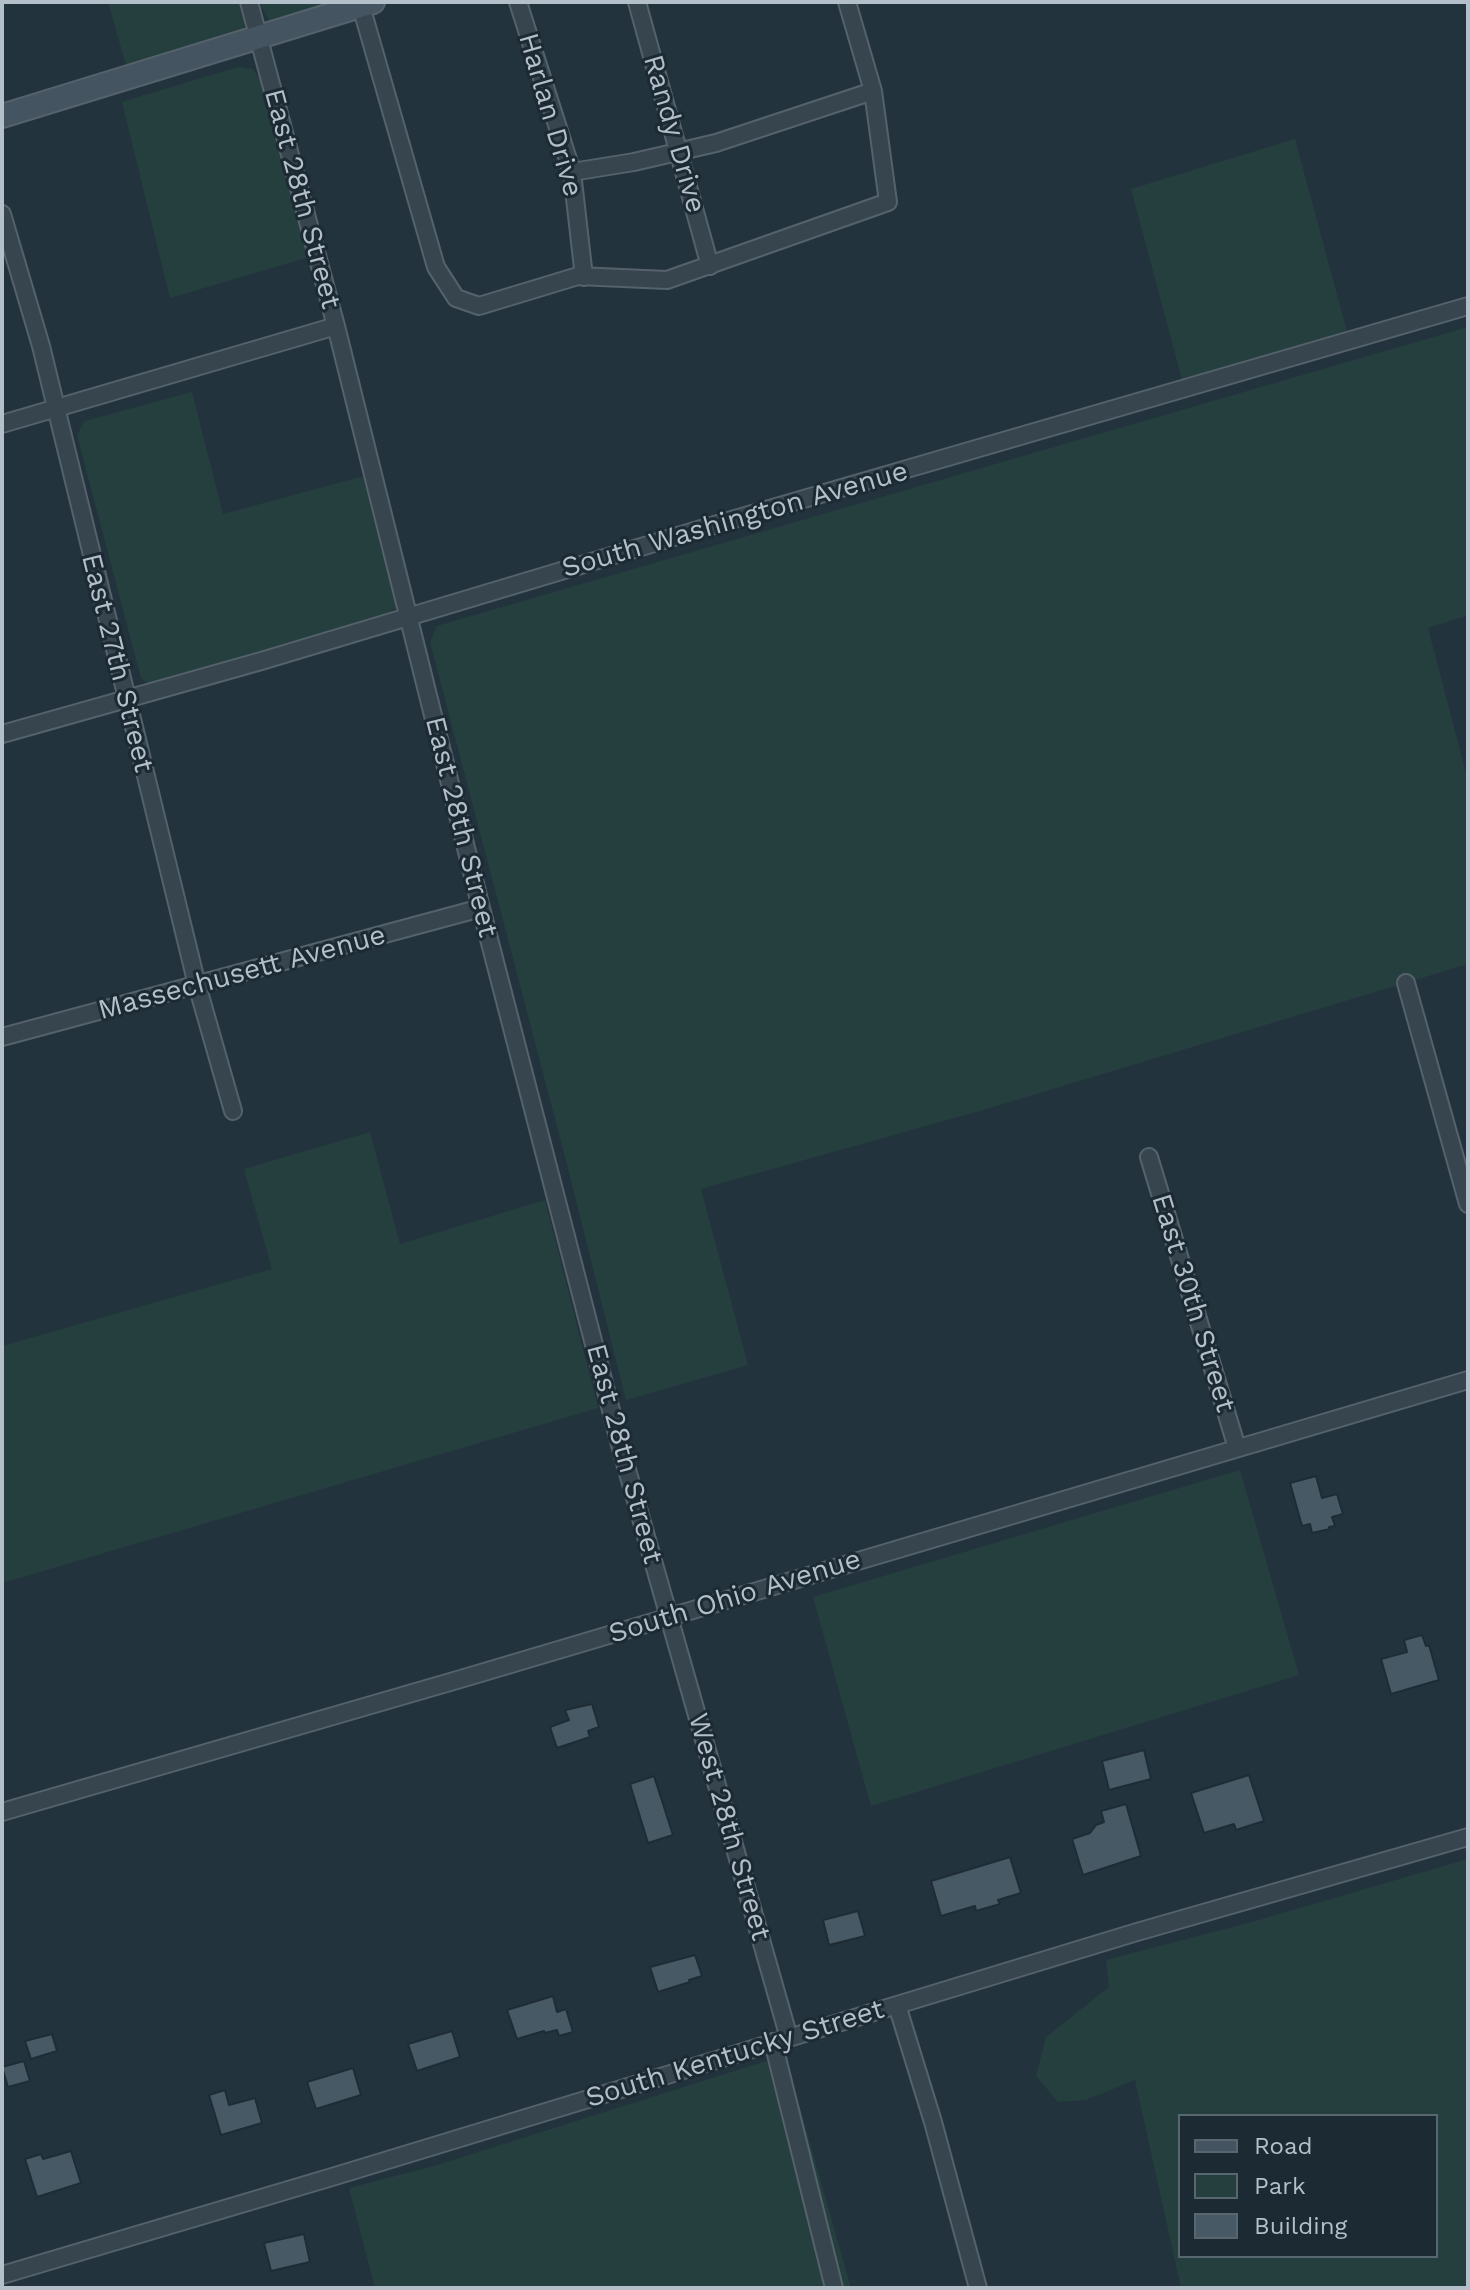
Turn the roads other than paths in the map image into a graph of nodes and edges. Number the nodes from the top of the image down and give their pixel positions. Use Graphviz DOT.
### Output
graph roads {
  1 [pos="249,2"];
  2 [pos="518,2"];
  3 [pos="637,2"];
  4 [pos="847,2"];
  5 [pos="367,4"];
  6 [pos="258,36"];
  7 [pos="873,91"];
  8 [pos="2,116"];
  9 [pos="678,152"];
  10 [pos="572,172"];
  11 [pos="2,214"];
  12 [pos="710,266"];
  13 [pos="584,277"];
  14 [pos="1468,306"];
  15 [pos="336,326"];
  16 [pos="56,409"];
  17 [pos="2,424"];
  18 [pos="408,617"];
  19 [pos="126,699"];
  20 [pos="2,734"];
  21 [pos="481,908"];
  22 [pos="1406,983"];
  23 [pos="197,985"];
  24 [pos="2,1037"];
  25 [pos="233,1111"];
  26 [pos="1149,1157"];
  27 [pos="1468,1204"];
  28 [pos="1468,1380"];
  29 [pos="1237,1448"];
  30 [pos="669,1617"];
  31 [pos="2,1812"];
  32 [pos="1468,1837"];
  33 [pos="897,2005"];
  34 [pos="781,2040"];
  35 [pos="2,2275"];
  36 [pos="834,2288"];
  37 [pos="978,2288"];
  1 -- 6 [label="street, East 28th Street"];
  2 -- 10 [label="street, Harlan Drive"];
  3 -- 9 [label="street, Randy Drive"];
  4 -- 7 [label="street"];
  5 -- 6 [label="main road"];
  5 -- 13 [label="street"];
  6 -- 8 [label="main road"];
  6 -- 15 [label="street, East 28th Street"];
  7 -- 9 [label="street"];
  7 -- 12 [label="street"];
  9 -- 10 [label="street"];
  9 -- 12 [label="street, Randy Drive"];
  10 -- 13 [label="street, Harlan Drive"];
  11 -- 16 [label="street, East 27th Street"];
  12 -- 13 [label="street"];
  14 -- 18 [label="street, South Washington Avenue"];
  15 -- 16 [label="street"];
  15 -- 18 [label="street, East 28th Street"];
  16 -- 17 [label="street"];
  16 -- 19 [label="street, East 27th Street"];
  18 -- 19 [label="street, South Washington Avenue"];
  18 -- 21 [label="street, East 28th Street"];
  19 -- 20 [label="street, South Washington Avenue"];
  19 -- 23 [label="street, East 27th Street"];
  21 -- 23 [label="street, Massechusett Avenue"];
  21 -- 30 [label="street, East 28th Street"];
  22 -- 27 [label="street"];
  23 -- 24 [label="street, Massechusett Avenue"];
  23 -- 25 [label="street, East 27th Street"];
  26 -- 29 [label="street, East 30th Street"];
  28 -- 29 [label="street, South Ohio Avenue"];
  29 -- 30 [label="street, South Ohio Avenue"];
  30 -- 31 [label="street, South Ohio Avenue"];
  30 -- 34 [label="street, West 28th Street"];
  32 -- 33 [label="street, South Kentucky Street"];
  33 -- 34 [label="street, South Kentucky Street"];
  33 -- 37 [label="street"];
  34 -- 35 [label="street, South Kentucky Street"];
  34 -- 36 [label="street, West 28th Street"];
}
